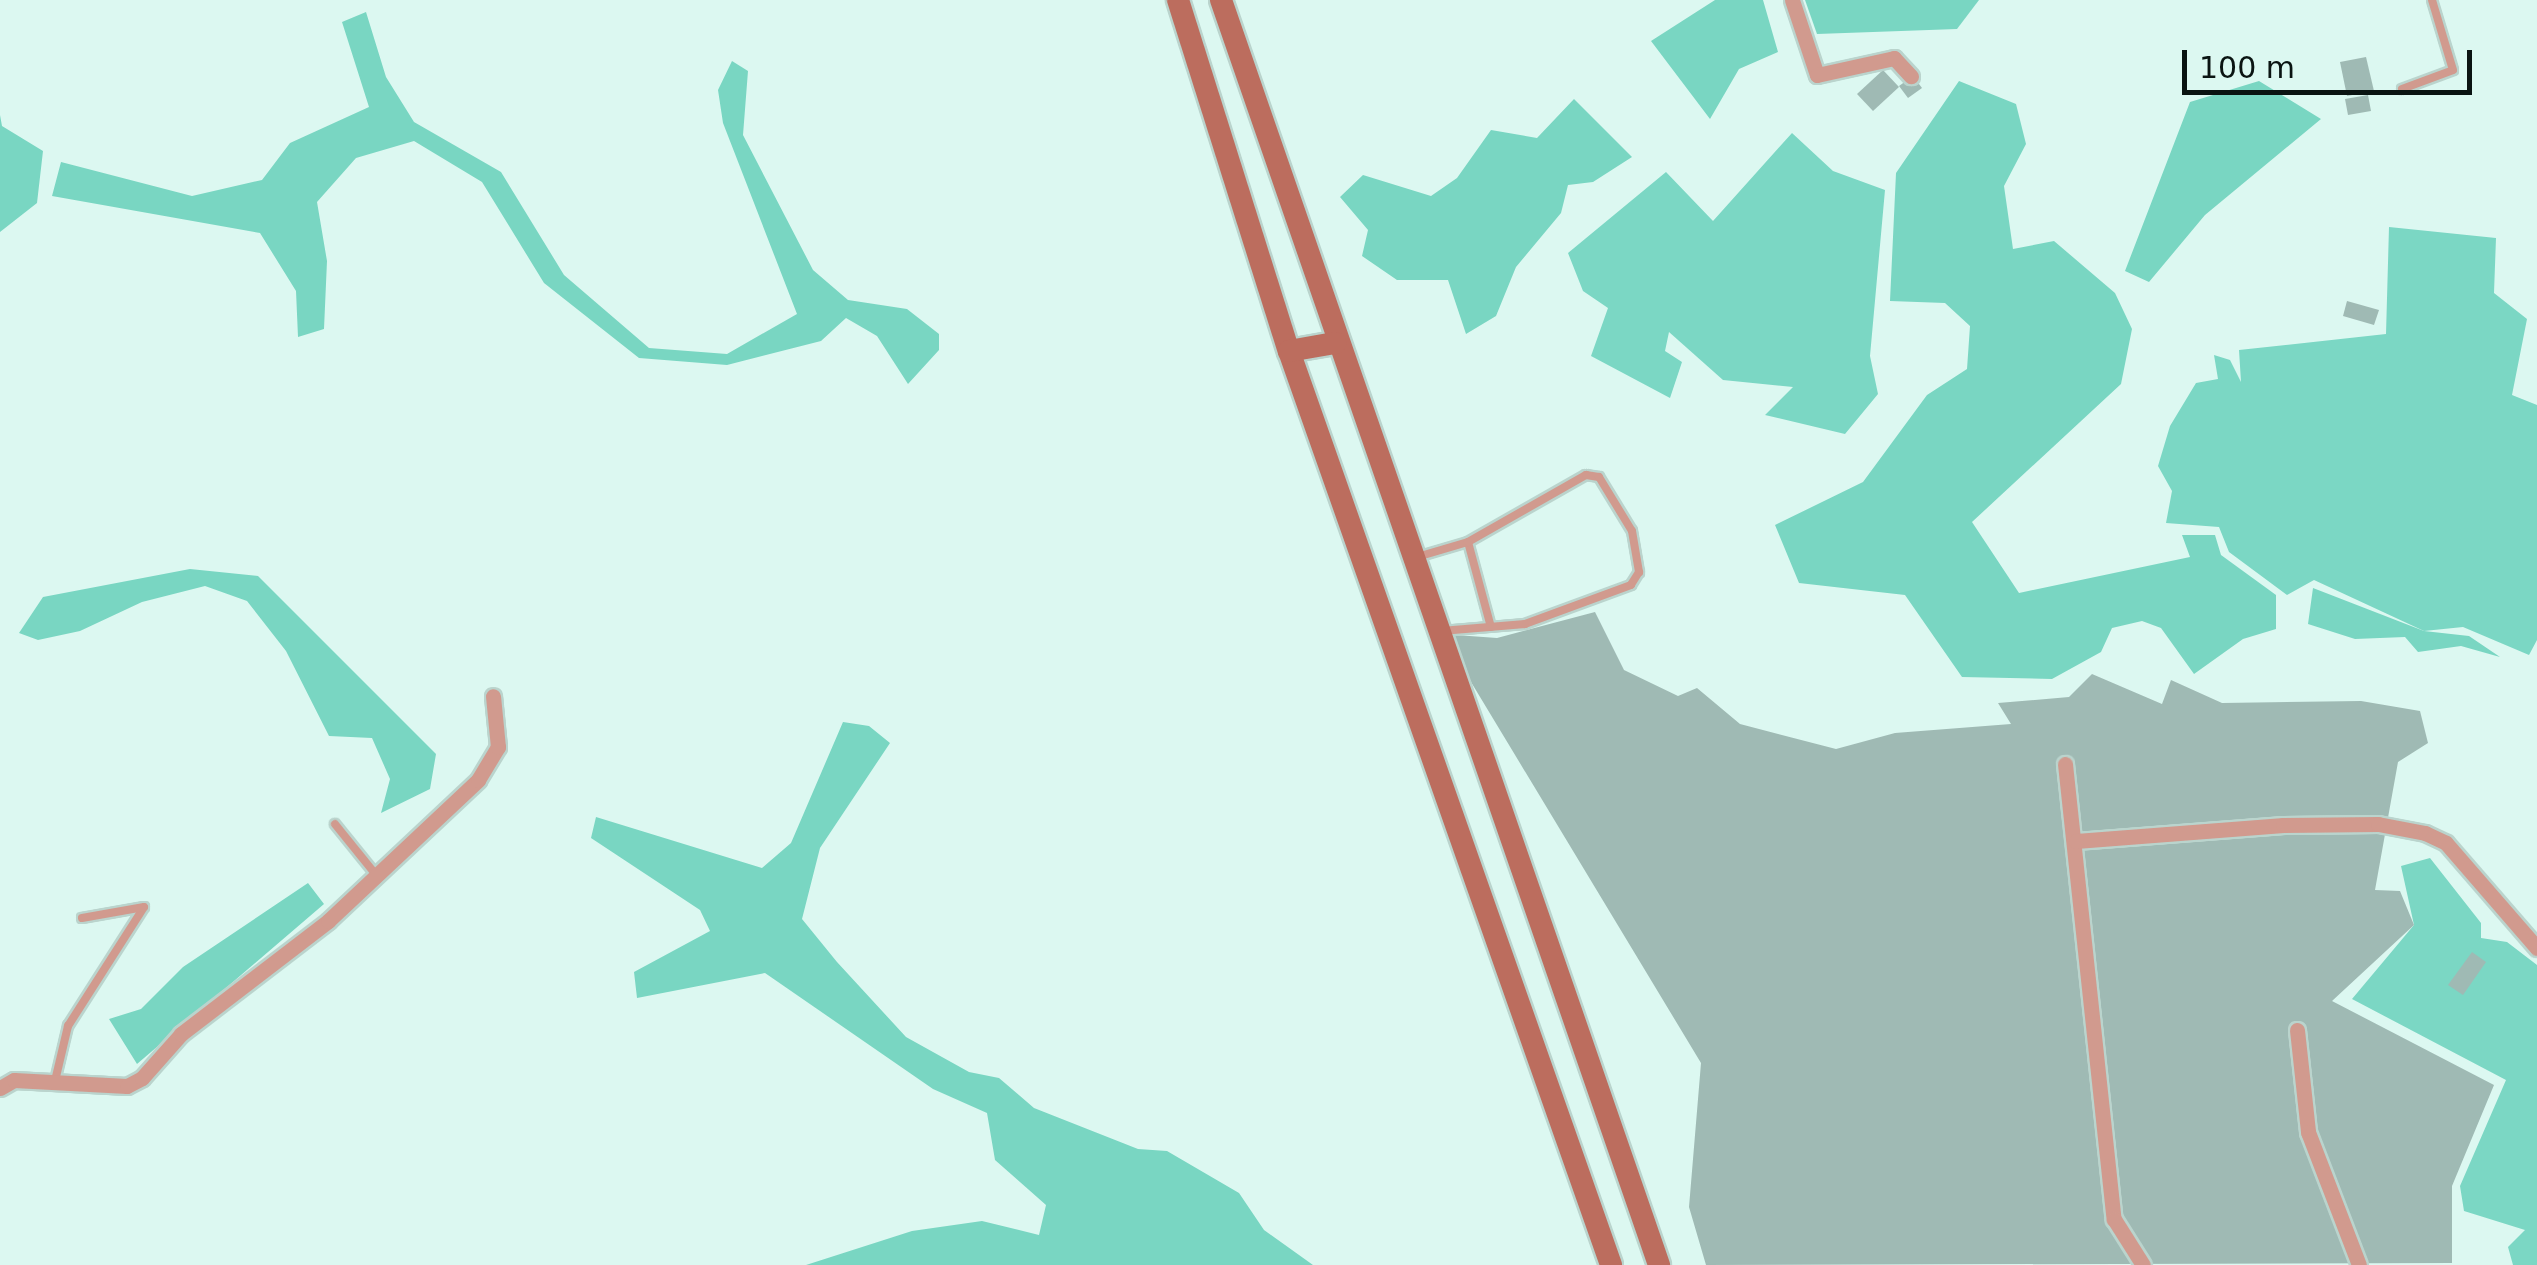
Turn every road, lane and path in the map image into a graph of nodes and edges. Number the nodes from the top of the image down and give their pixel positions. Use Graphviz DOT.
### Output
graph roads {
  1 [pos="1178,0"];
  2 [pos="1221,0"];
  3 [pos="1792,0"];
  4 [pos="2432,0"];
  5 [pos="1911,76"];
  6 [pos="2402,89"];
  7 [pos="1335,343"];
  8 [pos="1289,351"];
  9 [pos="1468,542"];
  10 [pos="1411,557"];
  11 [pos="1490,627"];
  12 [pos="1437,631"];
  13 [pos="492,696"];
  14 [pos="2065,764"];
  15 [pos="335,824"];
  16 [pos="2076,841"];
  17 [pos="377,876"];
  18 [pos="82,918"];
  19 [pos="2537,948"];
  20 [pos="2296,1030"];
  21 [pos="56,1081"];
  22 [pos="0,1088"];
  23 [pos="1611,1265"];
  24 [pos="1660,1265"];
  25 [pos="2144,1265"];
  26 [pos="2360,1265"];
  1 -- 8 [label="main road"];
  2 -- 7 [label="main road"];
  3 -- 5 [label="street"];
  4 -- 6 [label="lane"];
  7 -- 8 [label="main road"];
  7 -- 10 [label="main road"];
  8 -- 23 [label="main road"];
  9 -- 10 [label="lane"];
  9 -- 11 [label="lane"];
  9 -- 11 [label="lane"];
  10 -- 12 [label="main road"];
  11 -- 12 [label="lane"];
  12 -- 24 [label="main road"];
  13 -- 17 [label="street"];
  14 -- 16 [label="street"];
  15 -- 17 [label="lane"];
  16 -- 19 [label="street"];
  16 -- 25 [label="street"];
  17 -- 21 [label="street"];
  18 -- 21 [label="lane"];
  20 -- 26 [label="street"];
  21 -- 22 [label="street"];
}
